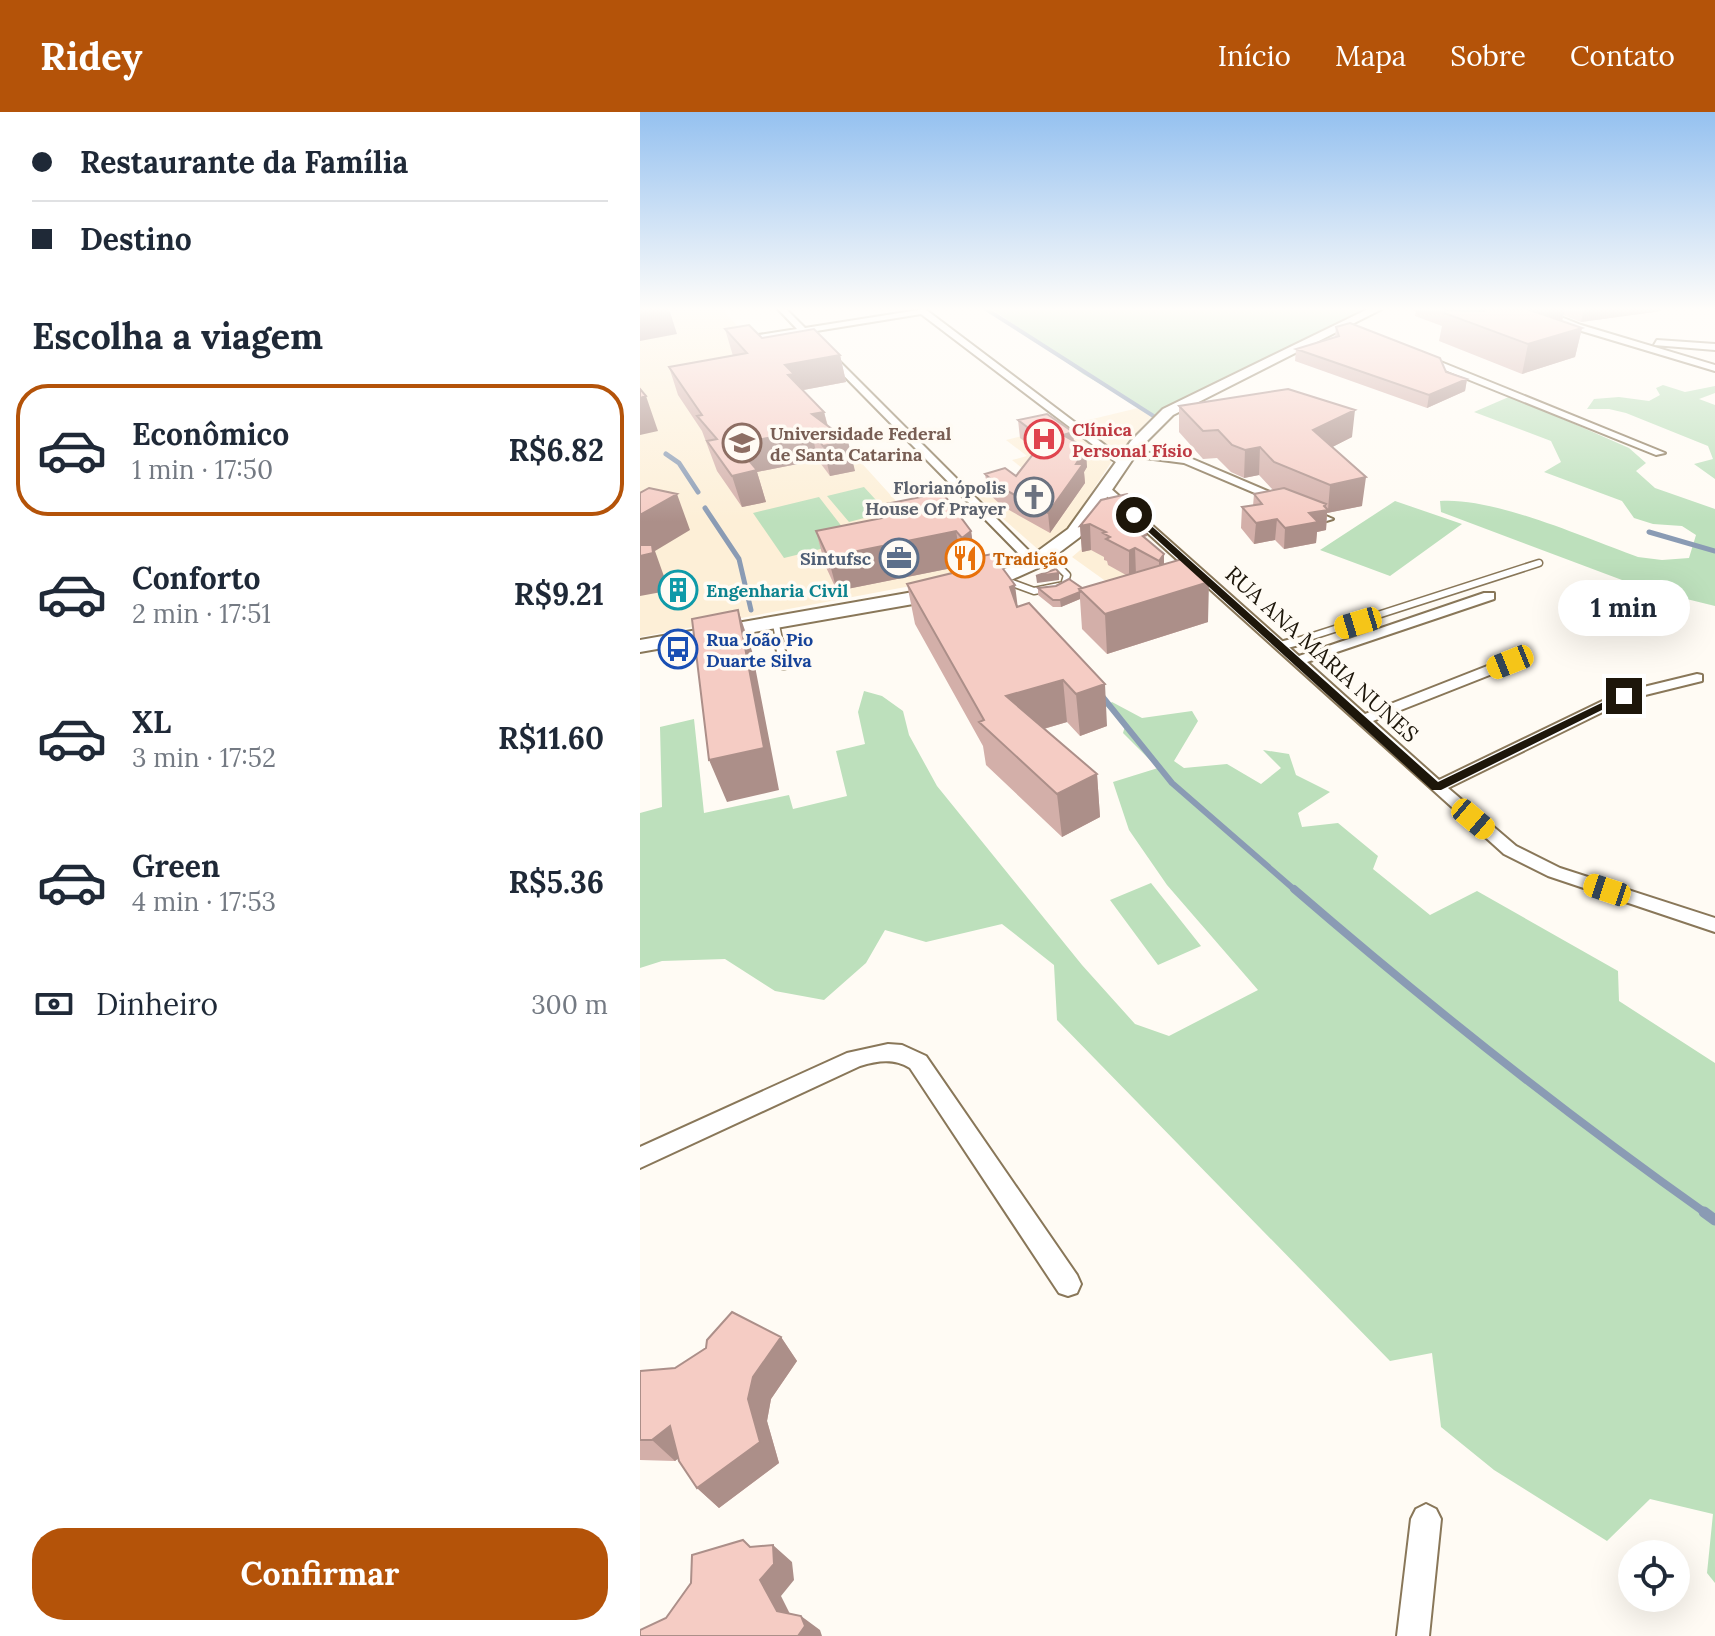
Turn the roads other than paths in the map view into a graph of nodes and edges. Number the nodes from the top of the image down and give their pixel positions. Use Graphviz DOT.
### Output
graph roads {
  1 [pos="856,380"];
  2 [pos="1013,380"];
  3 [pos="1232,380"];
  4 [pos="1479,380"];
  5 [pos="1099,445"];
  6 [pos="1660,453"];
  7 [pos="1127,454"];
  8 [pos="1105,489"];
  9 [pos="1327,519"];
  10 [pos="1042,559"];
  11 [pos="1539,563"];
  12 [pos="997,577"];
  13 [pos="1489,596"];
  14 [pos="775,620"];
  15 [pos="640,646"];
  16 [pos="1280,646"];
  17 [pos="1297,661"];
  18 [pos="1510,662"];
  19 [pos="784,665"];
  20 [pos="1697,678"];
  21 [pos="1363,720"];
  22 [pos="1437,787"];
  23 [pos="1715,925"];
  24 [pos="640,1158"];
  25 [pos="1068,1284"];
  26 [pos="1426,1519"];
  27 [pos="1413,1636"];
  1 -- 10 [label="street"];
  2 -- 5 [label="street"];
  3 -- 7 [label="main road"];
  4 -- 6 [label="street"];
  5 -- 7 [label="street"];
  5 -- 7 [label="street"];
  7 -- 8 [label="main road"];
  7 -- 9 [label="street"];
  8 -- 10 [label="main road"];
  8 -- 16 [label="street, RUA ANA MARIA NUNES"];
  10 -- 12 [label="main road"];
  10 -- 12 [label="lane"];
  11 -- 16 [label="lane"];
  12 -- 14 [label="main road"];
  13 -- 17 [label="street"];
  14 -- 15 [label="main road"];
  14 -- 19 [label="lane"];
  16 -- 17 [label="street, RUA ANA MARIA NUNES"];
  17 -- 21 [label="street, RUA ANA MARIA NUNES"];
  18 -- 21 [label="street"];
  20 -- 22 [label="street"];
  21 -- 22 [label="street, RUA ANA MARIA NUNES"];
  22 -- 23 [label="street, RUA ANA MARIA NUNES"];
  24 -- 25 [label="street"];
  26 -- 27 [label="street"];
}
